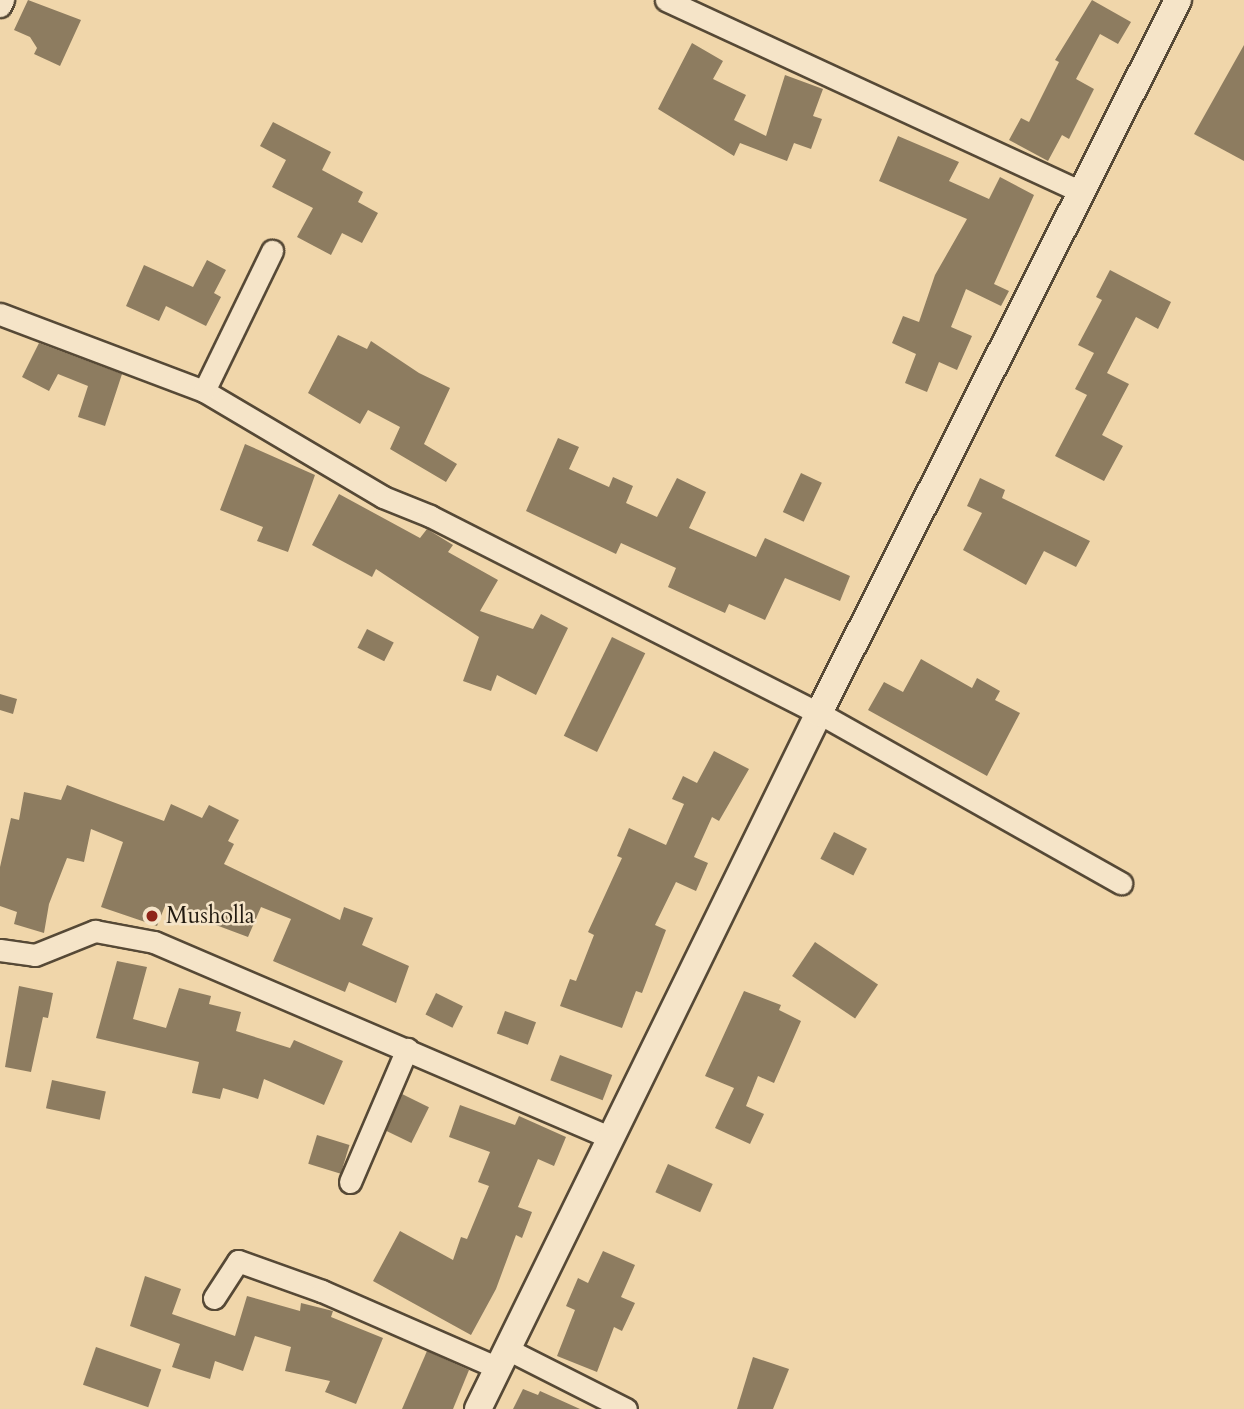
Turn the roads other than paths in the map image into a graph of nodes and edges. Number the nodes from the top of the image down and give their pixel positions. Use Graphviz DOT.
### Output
graph roads {
  1 [pos="3,0"];
  2 [pos="666,0"];
  3 [pos="1178,0"];
  4 [pos="0,6"];
  5 [pos="1080,191"];
  6 [pos="272,251"];
  7 [pos="0,314"];
  8 [pos="204,391"];
  9 [pos="819,713"];
  10 [pos="1121,883"];
  11 [pos="0,950"];
  12 [pos="407,1049"];
  13 [pos="609,1137"];
  14 [pos="350,1182"];
  15 [pos="214,1298"];
  16 [pos="504,1359"];
  17 [pos="478,1409"];
  18 [pos="626,1409"];
  1 -- 4 [label="street"];
  2 -- 5 [label="street"];
  3 -- 5 [label="street"];
  5 -- 9 [label="street"];
  6 -- 8 [label="street"];
  7 -- 8 [label="street"];
  8 -- 9 [label="street"];
  9 -- 10 [label="street"];
  9 -- 13 [label="street"];
  11 -- 12 [label="street"];
  12 -- 13 [label="street"];
  12 -- 14 [label="street"];
  13 -- 16 [label="street"];
  15 -- 16 [label="street"];
  16 -- 17 [label="street"];
  16 -- 18 [label="street"];
}
